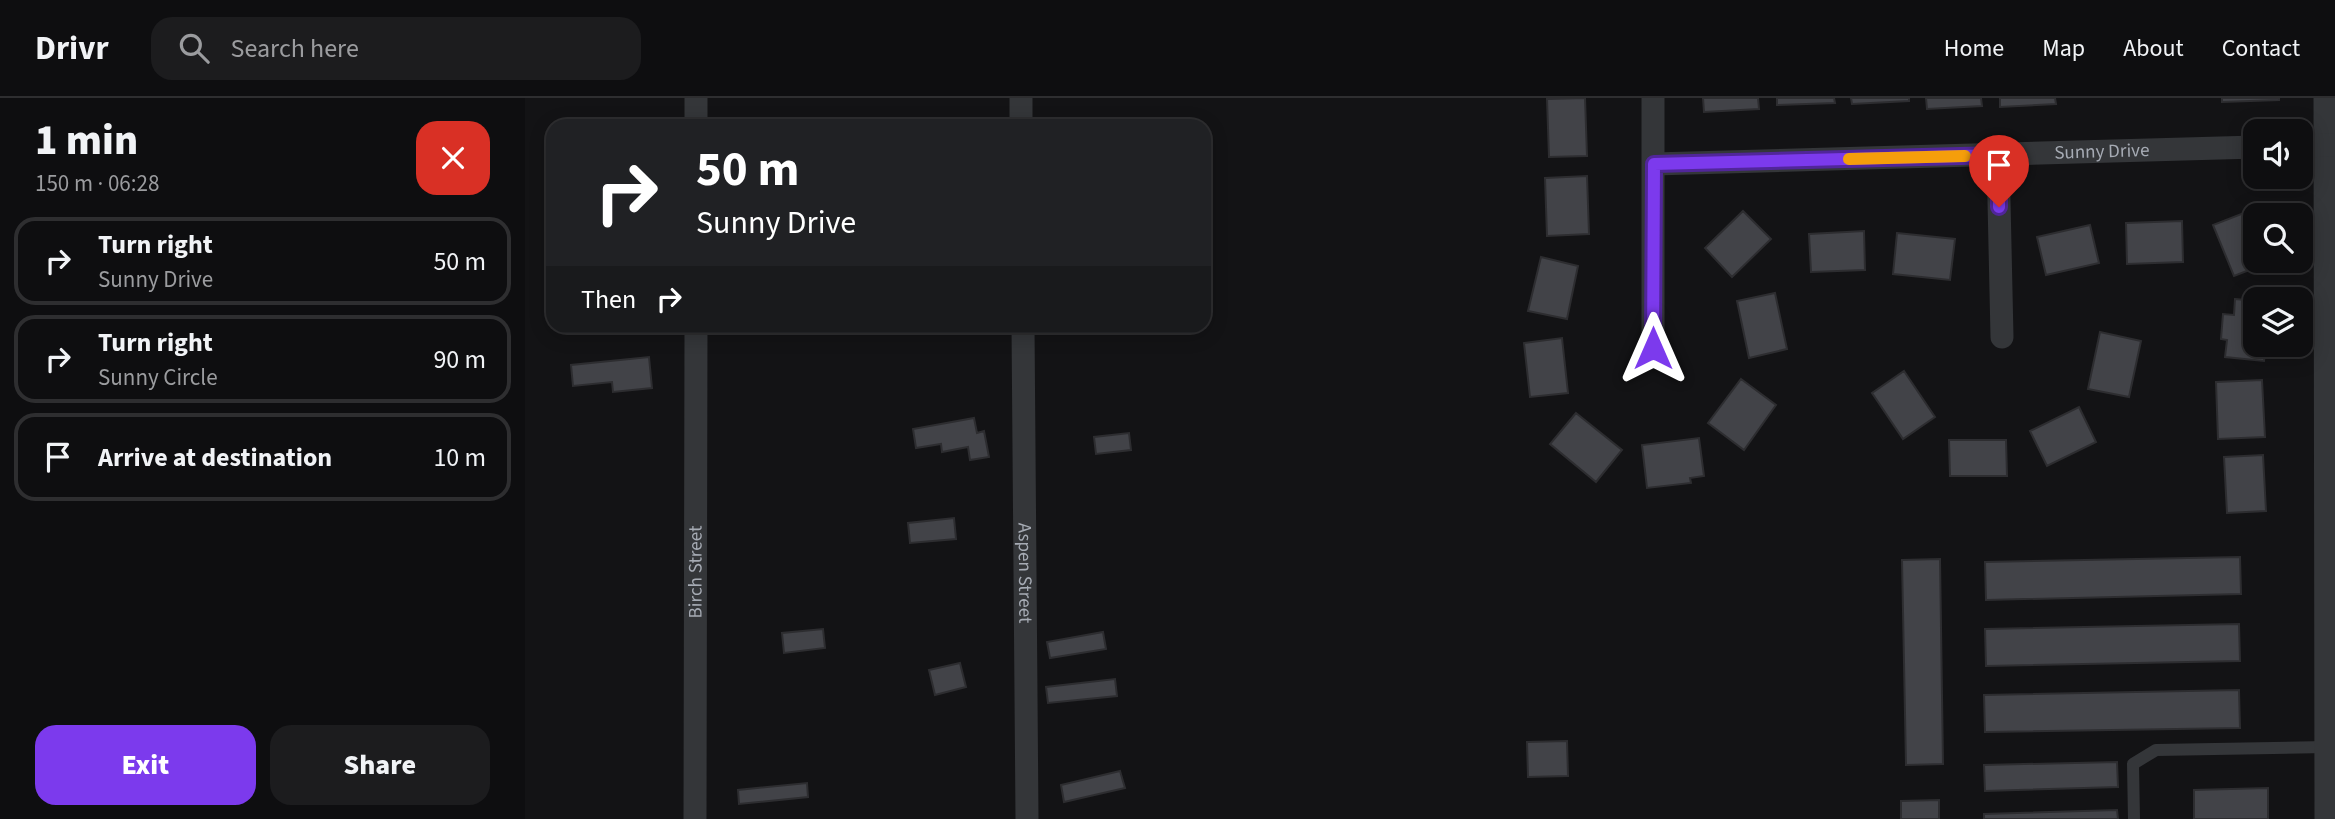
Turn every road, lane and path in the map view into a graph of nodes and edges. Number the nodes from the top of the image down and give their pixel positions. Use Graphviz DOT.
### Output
graph roads {
  1 [pos="696,98"];
  2 [pos="1021,98"];
  3 [pos="1653,98"];
  4 [pos="2325,98"];
  5 [pos="696,119"];
  6 [pos="1021,119"];
  7 [pos="2330,145"];
  8 [pos="2243,147"];
  9 [pos="1999,155"];
  10 [pos="1654,164"];
  11 [pos="696,333"];
  12 [pos="1023,333"];
  13 [pos="2002,337"];
  14 [pos="1653,348"];
  15 [pos="2330,529"];
  16 [pos="2326,747"];
  17 [pos="695,819"];
  18 [pos="1027,819"];
  19 [pos="2134,819"];
  20 [pos="2326,819"];
  1 -- 5 [label="street"];
  2 -- 6 [label="street"];
  3 -- 10 [label="street"];
  4 -- 7 [label="street"];
  7 -- 15 [label="street"];
  8 -- 9 [label="street, Sunny Drive"];
  9 -- 10 [label="street, Sunny Drive"];
  9 -- 13 [label="street"];
  10 -- 14 [label="street"];
  11 -- 17 [label="street, Birch Street"];
  12 -- 18 [label="street, Aspen Street"];
  15 -- 16 [label="street"];
  16 -- 19 [label="lane"];
  16 -- 20 [label="street"];
}
